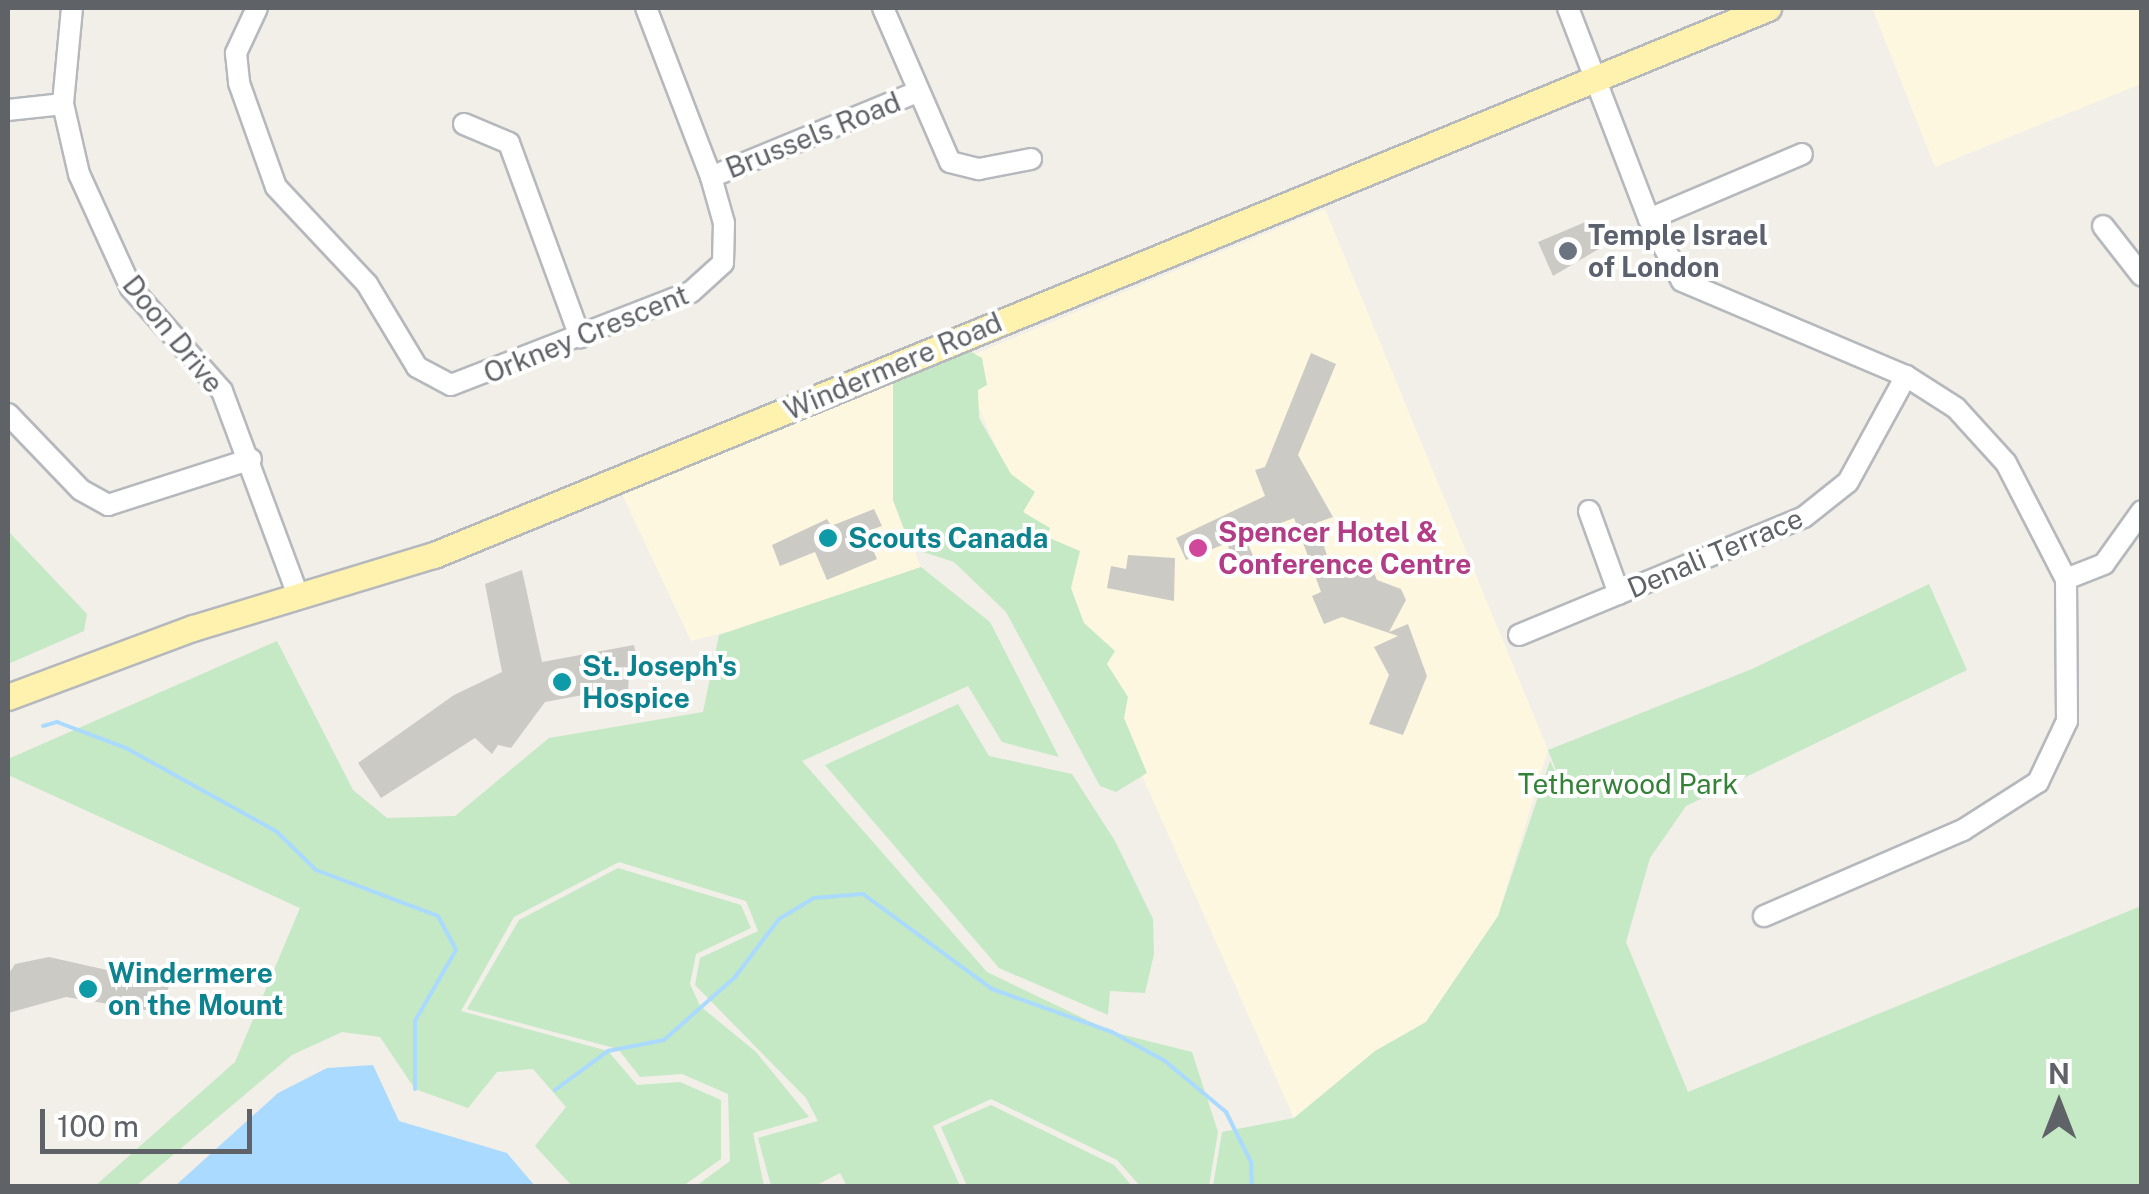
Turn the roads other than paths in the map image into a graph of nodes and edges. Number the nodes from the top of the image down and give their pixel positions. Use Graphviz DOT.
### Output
graph roads {
  1 [pos="72,8"];
  2 [pos="257,8"];
  3 [pos="646,8"];
  4 [pos="883,8"];
  5 [pos="1568,8"];
  6 [pos="1768,8"];
  7 [pos="1594,75"];
  8 [pos="915,93"];
  9 [pos="63,104"];
  10 [pos="8,110"];
  11 [pos="464,124"];
  12 [pos="1802,154"];
  13 [pos="1031,160"];
  14 [pos="711,176"];
  15 [pos="1649,219"];
  16 [pos="2103,226"];
  17 [pos="2142,276"];
  18 [pos="580,338"];
  19 [pos="1906,376"];
  20 [pos="8,414"];
  21 [pos="251,459"];
  22 [pos="1589,511"];
  23 [pos="2142,512"];
  24 [pos="2066,579"];
  25 [pos="1619,594"];
  26 [pos="300,598"];
  27 [pos="1519,635"];
  28 [pos="8,697"];
  29 [pos="1764,916"];
  1 -- 9 [label="street, Doon Drive"];
  2 -- 18 [label="street, Orkney Crescent"];
  3 -- 14 [label="street, Orkney Crescent"];
  4 -- 8 [label="street"];
  5 -- 7 [label="street"];
  6 -- 7 [label="main road, Windermere Road"];
  7 -- 15 [label="street"];
  7 -- 26 [label="main road, Windermere Road"];
  8 -- 13 [label="street"];
  8 -- 14 [label="street, Brussels Road"];
  9 -- 10 [label="street"];
  9 -- 21 [label="street, Doon Drive"];
  11 -- 18 [label="street"];
  12 -- 15 [label="street"];
  14 -- 18 [label="street, Orkney Crescent"];
  15 -- 19 [label="street"];
  16 -- 17 [label="street"];
  19 -- 24 [label="street"];
  19 -- 25 [label="street, Denali Terrace"];
  20 -- 21 [label="street"];
  21 -- 26 [label="street, Doon Drive"];
  22 -- 25 [label="street"];
  23 -- 24 [label="street"];
  24 -- 29 [label="street"];
  25 -- 27 [label="street, Denali Terrace"];
  26 -- 28 [label="main road, Windermere Road"];
}
